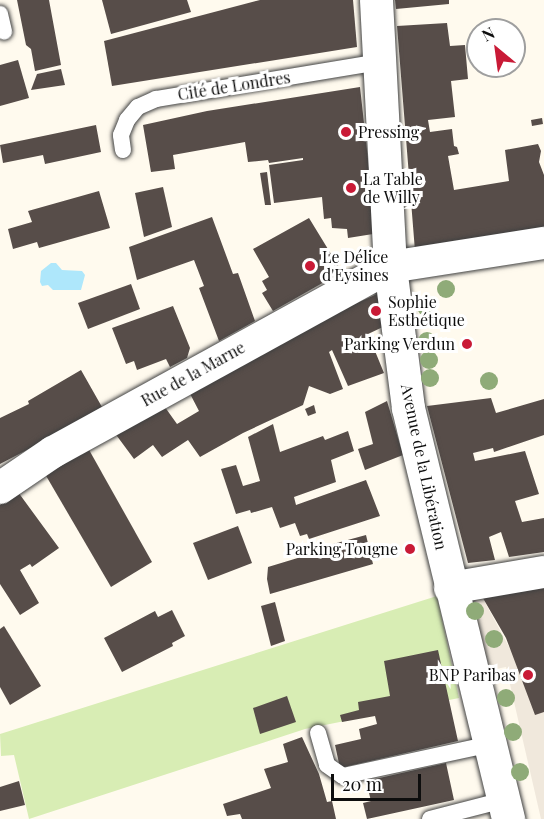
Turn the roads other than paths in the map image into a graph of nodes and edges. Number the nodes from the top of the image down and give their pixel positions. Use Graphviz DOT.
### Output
graph roads {
  1 [pos="376,0"];
  2 [pos="0,14"];
  3 [pos="4,32"];
  4 [pos="380,62"];
  5 [pos="123,150"];
  6 [pos="544,243"];
  7 [pos="390,267"];
  8 [pos="0,488"];
  9 [pos="544,572"];
  10 [pos="450,588"];
  11 [pos="318,734"];
  12 [pos="491,744"];
  13 [pos="506,810"];
  14 [pos="430,819"];
  1 -- 4 [label="street, Avenue de la Libération"];
  2 -- 3 [label="lane"];
  4 -- 5 [label="lane, Cité de Londres"];
  4 -- 7 [label="street, Avenue de la Libération"];
  6 -- 7 [label="street, Rue de la Marne"];
  7 -- 8 [label="street, Rue de la Marne"];
  7 -- 10 [label="street, Avenue de la Libération"];
  9 -- 10 [label="street"];
  10 -- 12 [label="street, Avenue de la Libération"];
  11 -- 12 [label="lane"];
  12 -- 13 [label="street, Avenue de la Libération"];
  13 -- 14 [label="lane"];
}
